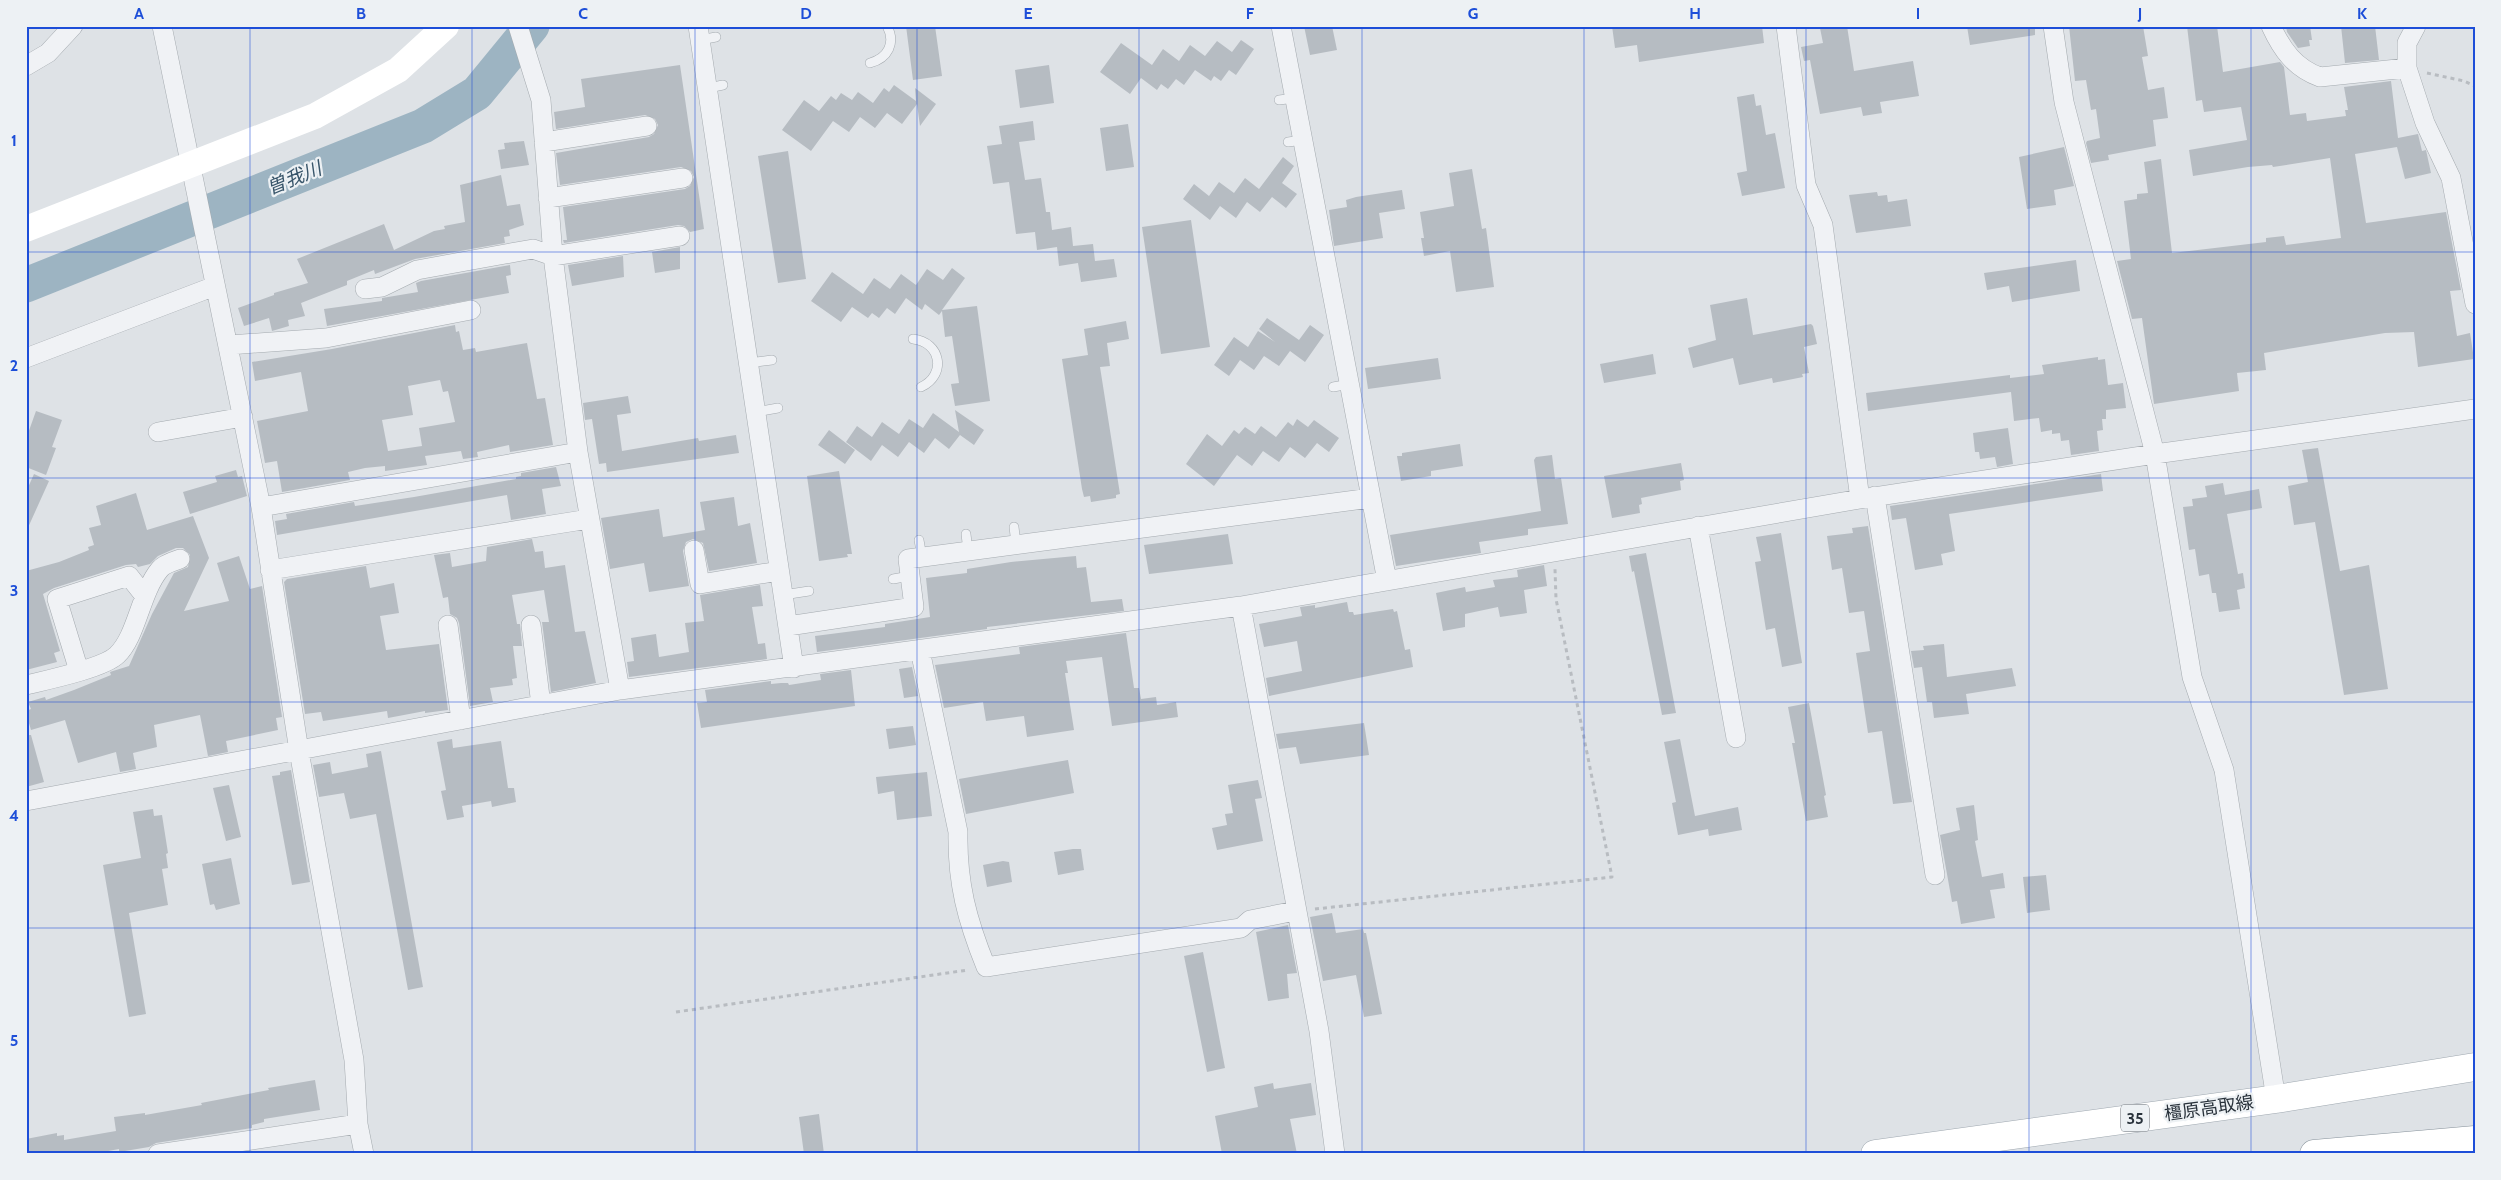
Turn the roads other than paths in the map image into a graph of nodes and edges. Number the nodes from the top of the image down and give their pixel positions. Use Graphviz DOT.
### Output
graph roads {
  1 [pos="73,26"];
  2 [pos="162,26"];
  3 [pos="446,26"];
  4 [pos="518,26"];
  5 [pos="887,26"];
  6 [pos="1281,26"];
  7 [pos="1786,26"];
  8 [pos="2053,26"];
  9 [pos="2271,26"];
  10 [pos="2416,26"];
  11 [pos="705,34"];
  12 [pos="870,63"];
  13 [pos="26,66"];
  14 [pos="2407,68"];
  15 [pos="647,126"];
  16 [pos="544,142"];
  17 [pos="192,172"];
  18 [pos="683,178"];
  19 [pos="548,198"];
  20 [pos="26,229"];
  21 [pos="680,236"];
  22 [pos="552,256"];
  23 [pos="214,282"];
  24 [pos="365,289"];
  25 [pos="2475,304"];
  26 [pos="471,310"];
  27 [pos="912,339"];
  28 [pos="229,345"];
  29 [pos="26,358"];
  30 [pos="772,360"];
  31 [pos="748,363"];
  32 [pos="921,387"];
  33 [pos="778,408"];
  34 [pos="2475,409"];
  35 [pos="756,412"];
  36 [pos="243,417"];
  37 [pos="158,432"];
  38 [pos="578,452"];
  39 [pos="2155,454"];
  40 [pos="1371,498"];
  41 [pos="1868,498"];
  42 [pos="261,506"];
  43 [pos="589,519"];
  44 [pos="1698,526"];
  45 [pos="694,550"];
  46 [pos="180,558"];
  47 [pos="270,570"];
  48 [pos="779,571"];
  49 [pos="1387,581"];
  50 [pos="809,591"];
  51 [pos="144,595"];
  52 [pos="783,595"];
  53 [pos="1241,606"];
  54 [pos="448,625"];
  55 [pos="531,625"];
  56 [pos="788,626"];
  57 [pos="920,650"];
  58 [pos="794,668"];
  59 [pos="79,671"];
  60 [pos="26,685"];
  61 [pos="620,690"];
  62 [pos="541,705"];
  63 [pos="461,720"];
  64 [pos="1736,738"];
  65 [pos="299,751"];
  66 [pos="26,801"];
  67 [pos="1935,875"];
  68 [pos="1295,911"];
  69 [pos="2475,1067"];
  70 [pos="2396,1081"];
  71 [pos="2475,1081"];
  72 [pos="2276,1099"];
  73 [pos="358,1124"];
  74 [pos="2475,1140"];
  75 [pos="1975,1147"];
  76 [pos="158,1154"];
  77 [pos="364,1154"];
  78 [pos="1335,1154"];
  79 [pos="1874,1154"];
  80 [pos="2314,1154"];
  1 -- 13 [label="street"];
  2 -- 17 [label="street"];
  3 -- 17 [label="street"];
  4 -- 16 [label="street"];
  5 -- 12 [label="lane"];
  6 -- 40 [label="street"];
  7 -- 41 [label="street"];
  8 -- 39 [label="street"];
  9 -- 14 [label="street"];
  10 -- 14 [label="street"];
  11 -- 31 [label="street"];
  14 -- 25 [label="street"];
  15 -- 16 [label="street"];
  16 -- 19 [label="street"];
  17 -- 20 [label="street"];
  17 -- 23 [label="street"];
  18 -- 19 [label="street"];
  19 -- 22 [label="street"];
  21 -- 22 [label="street"];
  22 -- 24 [label="street"];
  22 -- 38 [label="street"];
  23 -- 28 [label="street"];
  23 -- 29 [label="street"];
  26 -- 28 [label="street"];
  27 -- 32 [label="lane"];
  28 -- 36 [label="street"];
  30 -- 31 [label="lane"];
  31 -- 35 [label="street"];
  33 -- 35 [label="lane"];
  34 -- 39 [label="street"];
  35 -- 48 [label="street"];
  36 -- 37 [label="street"];
  36 -- 42 [label="street"];
  38 -- 42 [label="street"];
  38 -- 43 [label="street"];
  39 -- 41 [label="street"];
  39 -- 72 [label="street"];
  40 -- 49 [label="street"];
  40 -- 56 [label="street"];
  41 -- 44 [label="street"];
  41 -- 67 [label="street"];
  42 -- 47 [label="street"];
  43 -- 47 [label="street"];
  43 -- 61 [label="street"];
  44 -- 49 [label="street"];
  44 -- 64 [label="street"];
  45 -- 48 [label="street"];
  46 -- 51 [label="street"];
  47 -- 65 [label="street"];
  48 -- 52 [label="street"];
  49 -- 53 [label="street"];
  50 -- 52 [label="lane"];
  51 -- 59 [label="street"];
  51 -- 59 [label="street"];
  52 -- 56 [label="street"];
  53 -- 57 [label="street"];
  53 -- 68 [label="street"];
  54 -- 63 [label="street"];
  55 -- 62 [label="street"];
  56 -- 58 [label="street"];
  57 -- 58 [label="street"];
  57 -- 68 [label="street"];
  58 -- 61 [label="street"];
  59 -- 60 [label="street"];
  61 -- 62 [label="street"];
  62 -- 63 [label="street"];
  63 -- 65 [label="street"];
  65 -- 66 [label="street"];
  65 -- 73 [label="street"];
  68 -- 78 [label="street"];
  69 -- 70 [label="main road, 橿原高取線 / 35"];
  70 -- 71 [label="main road, 橿原高取線 / 35"];
  70 -- 72 [label="main road, 橿原高取線 / 35"];
  72 -- 75 [label="main road, 橿原高取線 / 35"];
  73 -- 76 [label="street"];
  73 -- 77 [label="street"];
  74 -- 80 [label="main road"];
  75 -- 79 [label="main road, 橿原高取線 / 35"];
}
